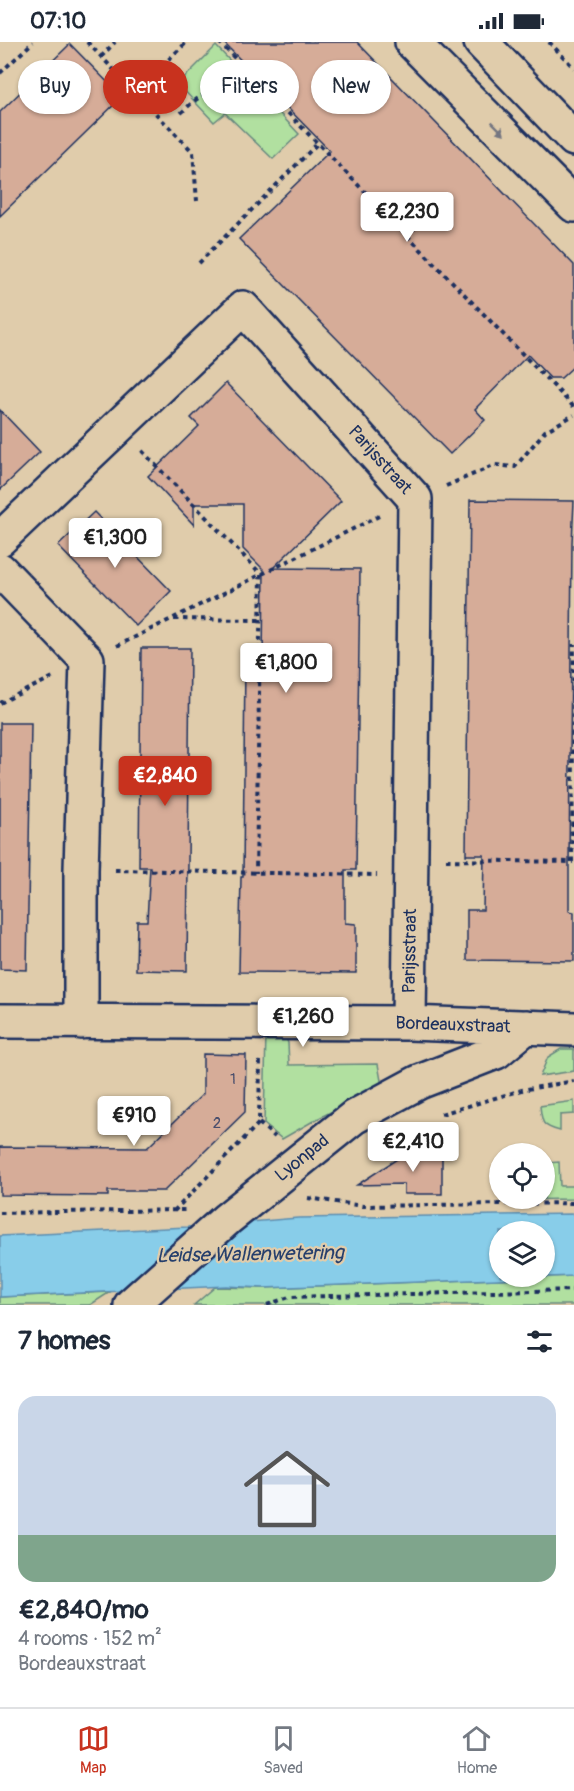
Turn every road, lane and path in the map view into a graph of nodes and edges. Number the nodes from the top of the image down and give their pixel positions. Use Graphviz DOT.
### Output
graph roads {
  1 [pos="33,42"];
  2 [pos="87,42"];
  3 [pos="115,42"];
  4 [pos="187,42"];
  5 [pos="219,42"];
  6 [pos="412,42"];
  7 [pos="481,42"];
  8 [pos="549,42"];
  9 [pos="101,57"];
  10 [pos="168,60"];
  11 [pos="236,60"];
  12 [pos="574,68"];
  13 [pos="0,73"];
  14 [pos="200,97"];
  15 [pos="188,106"];
  16 [pos="288,114"];
  17 [pos="574,139"];
  18 [pos="317,144"];
  19 [pos="452,193"];
  20 [pos="197,201"];
  21 [pos="574,205"];
  22 [pos="406,236"];
  23 [pos="199,263"];
  24 [pos="574,408"];
  25 [pos="574,415"];
  26 [pos="119,426"];
  27 [pos="415,499"];
  28 [pos="0,539"];
  29 [pos="0,570"];
  30 [pos="261,574"];
  31 [pos="171,619"];
  32 [pos="260,620"];
  33 [pos="574,644"];
  34 [pos="87,660"];
  35 [pos="0,703"];
  36 [pos="573,862"];
  37 [pos="411,867"];
  38 [pos="81,870"];
  39 [pos="256,873"];
  40 [pos="0,1021"];
  41 [pos="81,1022"];
  42 [pos="260,1023"];
  43 [pos="409,1023"];
  44 [pos="526,1027"];
  45 [pos="574,1029"];
  46 [pos="574,1081"];
  47 [pos="438,1115"];
  48 [pos="259,1123"];
  49 [pos="280,1142"];
  50 [pos="298,1196"];
  51 [pos="574,1203"];
  52 [pos="186,1210"];
  53 [pos="174,1211"];
  54 [pos="0,1213"];
  55 [pos="574,1290"];
  56 [pos="136,1301"];
  57 [pos="267,1305"];
  1 -- 13 [label="path"];
  2 -- 9 [label="path"];
  3 -- 9 [label="path"];
  4 -- 10 [label="path"];
  5 -- 11 [label="path"];
  6 -- 21 [label="street, one-way"];
  7 -- 17 [label="street"];
  8 -- 12 [label="path"];
  9 -- 20 [label="path"];
  14 -- 15 [label="path"];
  16 -- 18 [label="path"];
  18 -- 22 [label="path"];
  18 -- 23 [label="path"];
  19 -- 22 [label="path"];
  22 -- 24 [label="path"];
  25 -- 27 [label="path"];
  26 -- 27 [label="street, Parijsstraat"];
  26 -- 28 [label="street, Parijsstraat"];
  26 -- 30 [label="path"];
  27 -- 30 [label="path"];
  27 -- 37 [label="street, Parijsstraat"];
  29 -- 34 [label="street"];
  30 -- 31 [label="path"];
  30 -- 32 [label="path"];
  31 -- 32 [label="path"];
  31 -- 34 [label="path"];
  32 -- 39 [label="path"];
  33 -- 36 [label="path"];
  34 -- 35 [label="path"];
  34 -- 38 [label="street"];
  36 -- 37 [label="path"];
  37 -- 39 [label="path"];
  37 -- 43 [label="street, Parijsstraat"];
  38 -- 39 [label="path"];
  38 -- 41 [label="street"];
  40 -- 41 [label="street, Bordeauxstraat"];
  41 -- 42 [label="street, Bordeauxstraat"];
  42 -- 43 [label="street, Bordeauxstraat"];
  42 -- 48 [label="path"];
  43 -- 44 [label="street, Bordeauxstraat"];
  44 -- 45 [label="street, Bordeauxstraat"];
  44 -- 56 [label="street, Lyonpad"];
  46 -- 47 [label="path"];
  48 -- 49 [label="path"];
  48 -- 53 [label="path"];
  50 -- 51 [label="path"];
  52 -- 53 [label="path"];
  53 -- 54 [label="path"];
  55 -- 57 [label="path"];
}
